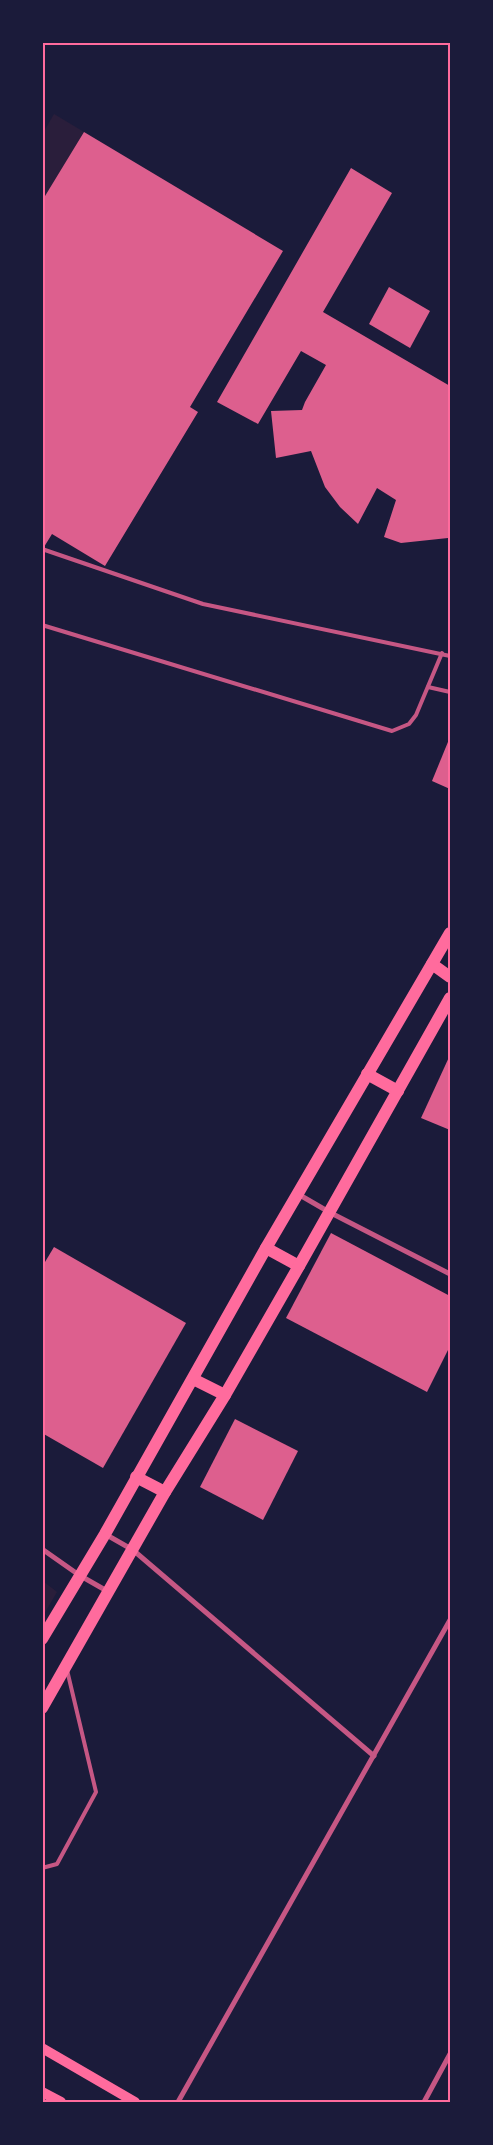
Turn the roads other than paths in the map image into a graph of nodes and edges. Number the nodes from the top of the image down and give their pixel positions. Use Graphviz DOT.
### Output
graph roads {
  1 [pos="42,549"];
  2 [pos="42,625"];
  3 [pos="442,654"];
  4 [pos="450,656"];
  5 [pos="428,687"];
  6 [pos="450,692"];
  7 [pos="450,933"];
  8 [pos="432,964"];
  9 [pos="450,977"];
  10 [pos="450,998"];
  11 [pos="367,1074"];
  12 [pos="398,1091"];
  13 [pos="297,1194"];
  14 [pos="329,1212"];
  15 [pos="266,1248"];
  16 [pos="299,1266"];
  17 [pos="450,1274"];
  18 [pos="193,1379"];
  19 [pos="225,1395"];
  20 [pos="136,1477"];
  21 [pos="165,1492"];
  22 [pos="105,1534"];
  23 [pos="42,1549"];
  24 [pos="133,1550"];
  25 [pos="79,1575"];
  26 [pos="110,1592"];
  27 [pos="450,1620"];
  28 [pos="42,1639"];
  29 [pos="67,1667"];
  30 [pos="42,1708"];
  31 [pos="374,1756"];
  32 [pos="42,1868"];
  33 [pos="42,2048"];
  34 [pos="450,2054"];
  35 [pos="42,2092"];
  36 [pos="61,2102"];
  37 [pos="135,2102"];
  38 [pos="178,2102"];
  39 [pos="424,2102"];
  1 -- 3 [label="lane"];
  2 -- 5 [label="lane"];
  3 -- 4 [label="lane"];
  3 -- 5 [label="lane"];
  5 -- 6 [label="lane"];
  7 -- 8 [label="main road"];
  8 -- 9 [label="main road"];
  8 -- 11 [label="main road"];
  10 -- 12 [label="main road"];
  11 -- 12 [label="main road"];
  11 -- 13 [label="main road"];
  12 -- 14 [label="main road"];
  13 -- 14 [label="street"];
  13 -- 15 [label="main road"];
  14 -- 16 [label="main road"];
  14 -- 17 [label="street"];
  15 -- 16 [label="main road"];
  15 -- 18 [label="main road"];
  16 -- 19 [label="main road"];
  18 -- 19 [label="main road"];
  18 -- 20 [label="main road"];
  19 -- 21 [label="main road"];
  20 -- 21 [label="main road"];
  20 -- 22 [label="main road"];
  21 -- 24 [label="main road"];
  22 -- 24 [label="street"];
  22 -- 25 [label="main road"];
  23 -- 25 [label="street"];
  24 -- 26 [label="main road"];
  24 -- 31 [label="street"];
  25 -- 26 [label="street"];
  25 -- 28 [label="main road"];
  26 -- 29 [label="main road"];
  27 -- 31 [label="street"];
  29 -- 30 [label="main road"];
  29 -- 32 [label="lane"];
  31 -- 38 [label="street"];
  33 -- 37 [label="main road"];
  34 -- 39 [label="street"];
  35 -- 36 [label="main road"];
}
